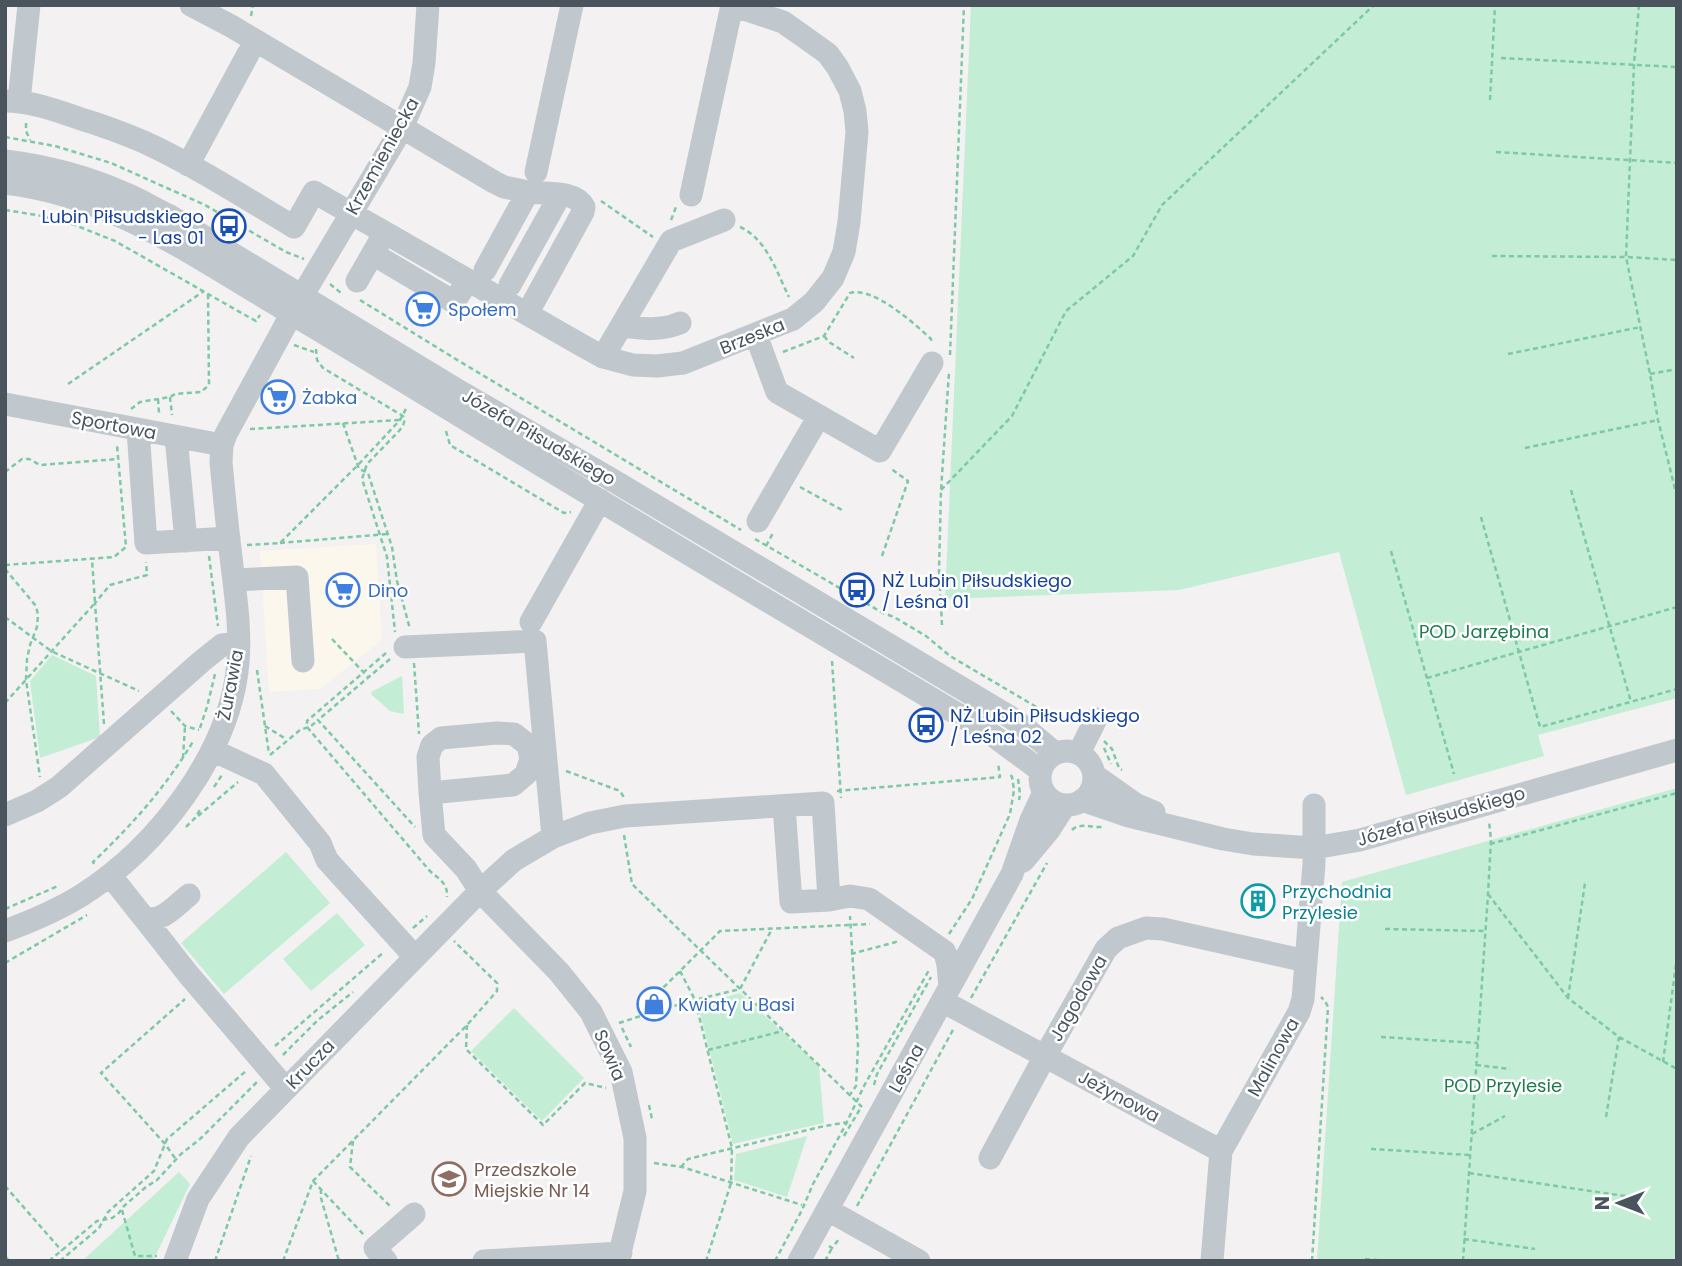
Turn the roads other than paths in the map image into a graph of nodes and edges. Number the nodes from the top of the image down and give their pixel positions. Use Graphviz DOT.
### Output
graph roads {
  1 [pos="29,5"];
  2 [pos="191,5"];
  3 [pos="428,5"];
  4 [pos="572,5"];
  5 [pos="732,5"];
  6 [pos="248,54"];
  7 [pos="12,101"];
  8 [pos="402,128"];
  9 [pos="5,161"];
  10 [pos="188,165"];
  11 [pos="532,182"];
  12 [pos="5,183"];
  13 [pos="691,195"];
  14 [pos="571,199"];
  15 [pos="352,213"];
  16 [pos="724,220"];
  17 [pos="385,232"];
  18 [pos="373,254"];
  19 [pos="477,275"];
  20 [pos="510,285"];
  21 [pos="352,291"];
  22 [pos="297,305"];
  23 [pos="527,314"];
  24 [pos="680,323"];
  25 [pos="622,326"];
  26 [pos="756,335"];
  27 [pos="603,357"];
  28 [pos="941,360"];
  29 [pos="5,404"];
  30 [pos="819,416"];
  31 [pos="127,427"];
  32 [pos="174,429"];
  33 [pos="231,438"];
  34 [pos="600,500"];
  35 [pos="753,531"];
  36 [pos="229,538"];
  37 [pos="186,541"];
  38 [pos="234,580"];
  39 [pos="531,622"];
  40 [pos="239,643"];
  41 [pos="411,648"];
  42 [pos="303,661"];
  43 [pos="212,750"];
  44 [pos="1677,750"];
  45 [pos="1103,770"];
  46 [pos="1047,772"];
  47 [pos="430,793"];
  48 [pos="1074,802"];
  49 [pos="1314,805"];
  50 [pos="784,806"];
  51 [pos="5,815"];
  52 [pos="1202,833"];
  53 [pos="553,837"];
  54 [pos="1314,848"];
  55 [pos="1012,874"];
  56 [pos="110,875"];
  57 [pos="480,891"];
  58 [pos="189,895"];
  59 [pos="839,898"];
  60 [pos="144,918"];
  61 [pos="5,931"];
  62 [pos="978,937"];
  63 [pos="943,951"];
  64 [pos="415,957"];
  65 [pos="1307,961"];
  66 [pos="946,994"];
  67 [pos="1045,1056"];
  68 [pos="286,1089"];
  69 [pos="1221,1151"];
  70 [pos="990,1158"];
  71 [pos="813,1207"];
  72 [pos="410,1217"];
  73 [pos="380,1254"];
  74 [pos="620,1257"];
  75 [pos="166,1258"];
  76 [pos="484,1261"];
  77 [pos="799,1261"];
  78 [pos="919,1261"];
  79 [pos="1212,1261"];
  1 -- 7 [label="street"];
  2 -- 8 [label="street"];
  3 -- 8 [label="street, Krzemieniecka"];
  4 -- 11 [label="street"];
  5 -- 13 [label="street, Brzeska"];
  5 -- 26 [label="street, Brzeska"];
  6 -- 10 [label="street"];
  7 -- 10 [label="street"];
  8 -- 11 [label="street"];
  8 -- 15 [label="street, Krzemieniecka"];
  9 -- 22 [label="street, Józefa Piłsudskiego"];
  10 -- 15 [label="street, Brzeska"];
  11 -- 14 [label="street"];
  11 -- 19 [label="street"];
  12 -- 22 [label="street, Józefa Piłsudskiego"];
  14 -- 20 [label="street"];
  14 -- 23 [label="street"];
  15 -- 17 [label="street, Brzeska"];
  15 -- 22 [label="street, Krzemieniecka"];
  16 -- 25 [label="street"];
  17 -- 18 [label="street"];
  17 -- 19 [label="street, Brzeska"];
  18 -- 19 [label="street"];
  18 -- 21 [label="street"];
  19 -- 23 [label="street, Brzeska"];
  22 -- 33 [label="street, Żurawia"];
  22 -- 34 [label="street, Józefa Piłsudskiego"];
  22 -- 46 [label="street, Józefa Piłsudskiego"];
  23 -- 27 [label="street, Brzeska"];
  24 -- 25 [label="street"];
  25 -- 27 [label="street"];
  26 -- 27 [label="street, Brzeska"];
  26 -- 30 [label="street"];
  28 -- 30 [label="street"];
  29 -- 31 [label="street, Sportowa"];
  30 -- 35 [label="street"];
  31 -- 32 [label="street, Sportowa"];
  31 -- 37 [label="street"];
  32 -- 33 [label="street, Sportowa"];
  32 -- 37 [label="street"];
  33 -- 36 [label="street, Żurawia"];
  34 -- 39 [label="street"];
  34 -- 46 [label="street, Józefa Piłsudskiego"];
  36 -- 37 [label="street"];
  36 -- 38 [label="street, Żurawia"];
  38 -- 40 [label="street, Żurawia"];
  38 -- 42 [label="street"];
  40 -- 43 [label="street, Żurawia"];
  40 -- 51 [label="street"];
  41 -- 53 [label="street"];
  43 -- 56 [label="street, Żurawia"];
  43 -- 64 [label="street"];
  44 -- 54 [label="street, Józefa Piłsudskiego"];
  45 -- 46 [label="street"];
  45 -- 48 [label="street, Leśna"];
  45 -- 52 [label="street, Józefa Piłsudskiego"];
  46 -- 48 [label="street, Józefa Piłsudskiego"];
  46 -- 55 [label="street, Leśna"];
  47 -- 57 [label="street"];
  48 -- 52 [label="street, Józefa Piłsudskiego"];
  48 -- 55 [label="street, Leśna"];
  49 -- 54 [label="street, Malinowa"];
  50 -- 53 [label="street, Krucza"];
  50 -- 59 [label="street, Krucza"];
  50 -- 59 [label="street"];
  52 -- 54 [label="street, Józefa Piłsudskiego"];
  53 -- 57 [label="street, Krucza"];
  54 -- 65 [label="street, Malinowa"];
  55 -- 62 [label="street, Leśna"];
  56 -- 60 [label="street"];
  56 -- 61 [label="street, Żurawia"];
  57 -- 64 [label="street, Krucza"];
  57 -- 74 [label="street, Sowia"];
  58 -- 60 [label="street"];
  59 -- 63 [label="street"];
  60 -- 68 [label="street"];
  62 -- 63 [label="street"];
  62 -- 66 [label="street, Leśna"];
  63 -- 66 [label="street"];
  64 -- 68 [label="street, Krucza"];
  65 -- 67 [label="street, Jagodowa"];
  65 -- 69 [label="street, Malinowa"];
  66 -- 67 [label="street, Jeżynowa"];
  66 -- 71 [label="street, Leśna"];
  67 -- 69 [label="street, Jeżynowa"];
  67 -- 70 [label="street, Jagodowa"];
  68 -- 75 [label="street, Krucza"];
  69 -- 79 [label="street, Malinowa"];
  71 -- 77 [label="street, Leśna"];
  71 -- 78 [label="street"];
  72 -- 73 [label="street"];
  74 -- 76 [label="street"];
}
